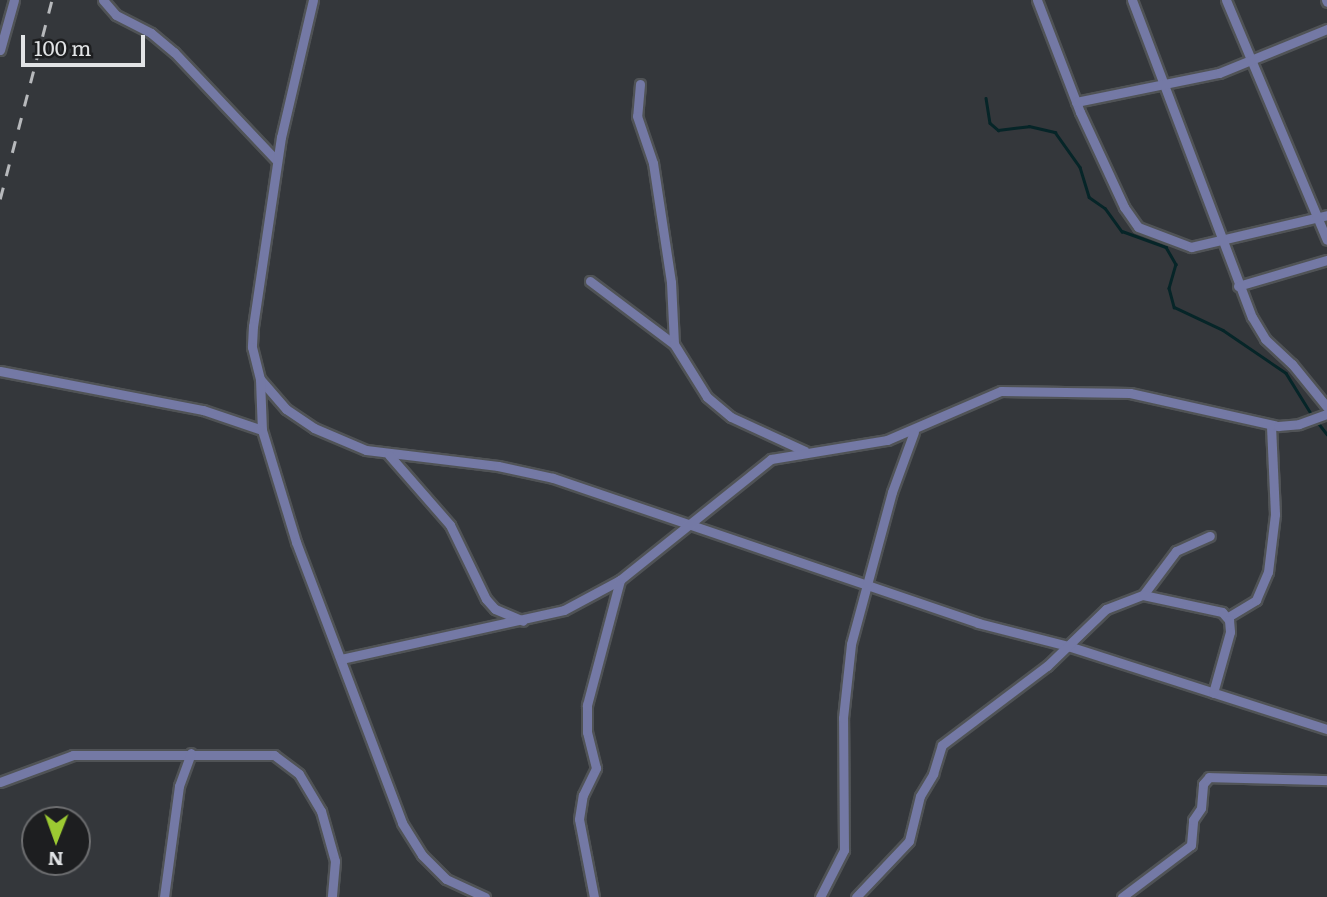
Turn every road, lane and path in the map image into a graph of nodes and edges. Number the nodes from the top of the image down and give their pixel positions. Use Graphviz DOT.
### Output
graph roads {
  1 [pos="14,0"];
  2 [pos="103,0"];
  3 [pos="313,0"];
  4 [pos="1037,0"];
  5 [pos="1132,0"];
  6 [pos="1226,0"];
  7 [pos="1327,29"];
  8 [pos="0,50"];
  9 [pos="1251,61"];
  10 [pos="640,84"];
  11 [pos="1168,85"];
  12 [pos="1076,102"];
  13 [pos="277,161"];
  14 [pos="1323,216"];
  15 [pos="1221,240"];
  16 [pos="1327,240"];
  17 [pos="1327,260"];
  18 [pos="590,281"];
  19 [pos="1238,286"];
  20 [pos="674,344"];
  21 [pos="0,371"];
  22 [pos="260,379"];
  23 [pos="1327,407"];
  24 [pos="1327,414"];
  25 [pos="1271,425"];
  26 [pos="262,430"];
  27 [pos="914,432"];
  28 [pos="805,451"];
  29 [pos="389,456"];
  30 [pos="687,527"];
  31 [pos="1210,536"];
  32 [pos="620,580"];
  33 [pos="866,586"];
  34 [pos="1143,596"];
  35 [pos="1228,617"];
  36 [pos="525,621"];
  37 [pos="1068,646"];
  38 [pos="341,659"];
  39 [pos="1213,693"];
  40 [pos="1327,729"];
  41 [pos="191,753"];
  42 [pos="1327,780"];
  43 [pos="0,782"];
  44 [pos="164,897"];
  45 [pos="332,897"];
  46 [pos="485,897"];
  47 [pos="594,897"];
  48 [pos="820,897"];
  49 [pos="856,897"];
  50 [pos="1122,897"];
  1 -- 8 [label="street"];
  2 -- 13 [label="street"];
  3 -- 13 [label="street"];
  4 -- 12 [label="street"];
  5 -- 11 [label="street"];
  6 -- 9 [label="street"];
  7 -- 9 [label="street"];
  9 -- 11 [label="street"];
  9 -- 14 [label="street"];
  10 -- 20 [label="street"];
  11 -- 12 [label="street"];
  11 -- 15 [label="street"];
  12 -- 15 [label="street"];
  13 -- 22 [label="street"];
  14 -- 15 [label="street"];
  14 -- 16 [label="street"];
  15 -- 19 [label="street"];
  17 -- 19 [label="street"];
  18 -- 20 [label="street"];
  19 -- 23 [label="street"];
  20 -- 28 [label="street"];
  21 -- 26 [label="street"];
  22 -- 26 [label="street"];
  22 -- 29 [label="street"];
  24 -- 25 [label="street"];
  25 -- 27 [label="street"];
  25 -- 35 [label="street"];
  26 -- 38 [label="street"];
  27 -- 28 [label="street"];
  27 -- 33 [label="street"];
  28 -- 30 [label="street"];
  29 -- 30 [label="street"];
  29 -- 36 [label="street"];
  30 -- 32 [label="street"];
  30 -- 33 [label="street"];
  31 -- 34 [label="street"];
  32 -- 36 [label="street"];
  32 -- 47 [label="street"];
  33 -- 37 [label="street"];
  33 -- 48 [label="street"];
  34 -- 35 [label="street"];
  34 -- 37 [label="street"];
  35 -- 39 [label="street"];
  36 -- 38 [label="street"];
  37 -- 39 [label="street"];
  37 -- 49 [label="street"];
  38 -- 46 [label="street"];
  39 -- 40 [label="street"];
  41 -- 43 [label="street"];
  41 -- 44 [label="street"];
  41 -- 45 [label="street"];
  42 -- 50 [label="street"];
}
